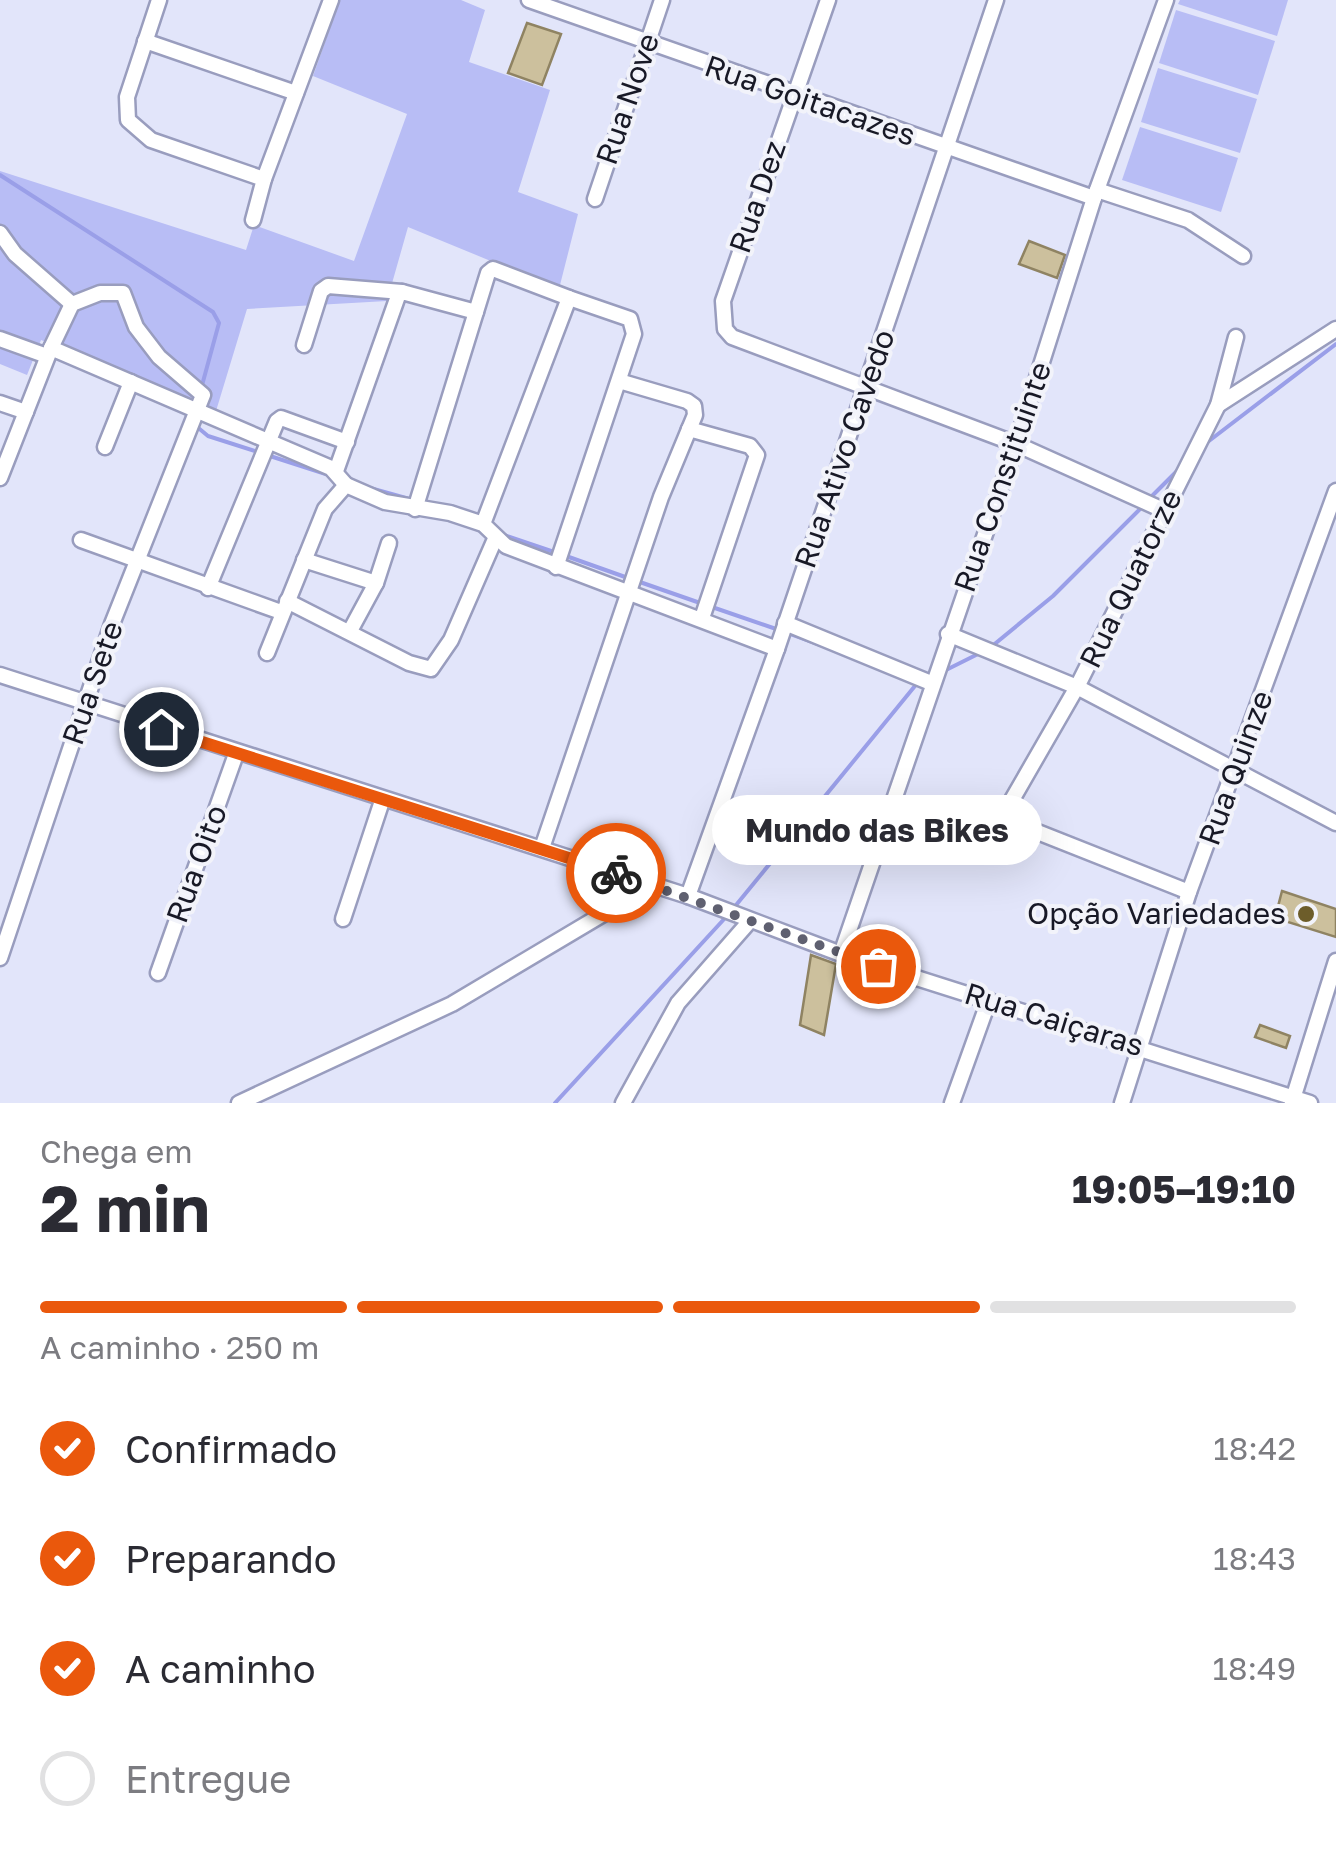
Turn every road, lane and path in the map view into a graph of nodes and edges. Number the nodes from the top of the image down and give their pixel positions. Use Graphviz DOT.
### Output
graph roads {
  1 [pos="159,0"];
  2 [pos="331,0"];
  3 [pos="529,0"];
  4 [pos="662,0"];
  5 [pos="828,0"];
  6 [pos="996,0"];
  7 [pos="1166,0"];
  8 [pos="145,41"];
  9 [pos="647,45"];
  10 [pos="296,93"];
  11 [pos="792,94"];
  12 [pos="946,147"];
  13 [pos="264,179"];
  14 [pos="1095,194"];
  15 [pos="595,198"];
  16 [pos="253,220"];
  17 [pos="0,234"];
  18 [pos="1243,256"];
  19 [pos="402,292"];
  20 [pos="569,298"];
  21 [pos="72,304"];
  22 [pos="476,312"];
  23 [pos="1336,329"];
  24 [pos="1236,337"];
  25 [pos="0,339"];
  26 [pos="304,345"];
  27 [pos="49,352"];
  28 [pos="619,381"];
  29 [pos="131,382"];
  30 [pos="866,386"];
  31 [pos="0,403"];
  32 [pos="1218,405"];
  33 [pos="193,411"];
  34 [pos="26,412"];
  35 [pos="689,429"];
  36 [pos="268,442"];
  37 [pos="346,442"];
  38 [pos="1016,444"];
  39 [pos="105,447"];
  40 [pos="336,471"];
  41 [pos="0,478"];
  42 [pos="346,485"];
  43 [pos="1336,491"];
  44 [pos="1158,507"];
  45 [pos="415,509"];
  46 [pos="483,524"];
  47 [pos="495,539"];
  48 [pos="81,540"];
  49 [pos="389,543"];
  50 [pos="304,560"];
  51 [pos="138,561"];
  52 [pos="556,567"];
  53 [pos="376,582"];
  54 [pos="208,588"];
  55 [pos="631,596"];
  56 [pos="284,607"];
  57 [pos="702,618"];
  58 [pos="785,623"];
  59 [pos="350,632"];
  60 [pos="948,634"];
  61 [pos="777,649"];
  62 [pos="268,653"];
  63 [pos="0,675"];
  64 [pos="926,680"];
  65 [pos="1077,687"];
  66 [pos="86,703"];
  67 [pos="236,754"];
  68 [pos="1236,773"];
  69 [pos="382,800"];
  70 [pos="1336,824"];
  71 [pos="542,848"];
  72 [pos="652,885"];
  73 [pos="1189,892"];
  74 [pos="688,896"];
  75 [pos="343,919"];
  76 [pos="744,920"];
  77 [pos="840,954"];
  78 [pos="0,958"];
  79 [pos="1336,961"];
  80 [pos="158,973"];
  81 [pos="989,1000"];
  82 [pos="1140,1046"];
  83 [pos="1293,1100"];
  84 [pos="239,1103"];
  85 [pos="623,1103"];
  86 [pos="952,1103"];
  87 [pos="1122,1103"];
  88 [pos="1310,1103"];
  1 -- 8 [label="street"];
  2 -- 10 [label="street"];
  3 -- 9 [label="street, Rua Goitacazes"];
  4 -- 9 [label="street, Rua Nove"];
  5 -- 11 [label="street, Rua Dez"];
  6 -- 12 [label="street, Rua Ativo Cavedo"];
  7 -- 14 [label="street, Rua Constituinte"];
  8 -- 10 [label="street"];
  8 -- 13 [label="street"];
  9 -- 11 [label="street, Rua Goitacazes"];
  9 -- 15 [label="street, Rua Nove"];
  10 -- 13 [label="street"];
  11 -- 12 [label="street, Rua Goitacazes"];
  11 -- 30 [label="street, Rua Dez"];
  12 -- 14 [label="street, Rua Goitacazes"];
  12 -- 30 [label="street, Rua Ativo Cavedo"];
  13 -- 16 [label="street"];
  14 -- 18 [label="street, Rua Goitacazes"];
  14 -- 38 [label="street, Rua Constituinte"];
  17 -- 21 [label="street"];
  19 -- 22 [label="street"];
  19 -- 26 [label="street"];
  19 -- 37 [label="street"];
  20 -- 22 [label="street"];
  20 -- 28 [label="street"];
  20 -- 46 [label="street"];
  21 -- 27 [label="street"];
  21 -- 33 [label="street"];
  22 -- 45 [label="street"];
  23 -- 32 [label="street"];
  24 -- 32 [label="street, Rua Quatorze"];
  25 -- 27 [label="street"];
  27 -- 29 [label="street"];
  27 -- 34 [label="street"];
  28 -- 35 [label="street"];
  28 -- 52 [label="street"];
  29 -- 33 [label="street"];
  29 -- 39 [label="street"];
  30 -- 38 [label="street"];
  30 -- 58 [label="street, Rua Ativo Cavedo"];
  31 -- 34 [label="street"];
  32 -- 44 [label="street, Rua Quatorze"];
  33 -- 36 [label="street"];
  33 -- 51 [label="street, Rua Sete"];
  34 -- 41 [label="street"];
  35 -- 55 [label="street"];
  35 -- 57 [label="street"];
  36 -- 37 [label="street"];
  36 -- 40 [label="street"];
  36 -- 54 [label="street"];
  37 -- 40 [label="street"];
  38 -- 44 [label="street"];
  38 -- 60 [label="street, Rua Constituinte"];
  40 -- 42 [label="street"];
  42 -- 45 [label="street"];
  42 -- 50 [label="street"];
  43 -- 68 [label="street, Rua Quinze"];
  44 -- 65 [label="street, Rua Quatorze"];
  45 -- 46 [label="street"];
  46 -- 47 [label="street"];
  47 -- 52 [label="street"];
  47 -- 59 [label="street"];
  48 -- 51 [label="street"];
  49 -- 53 [label="street"];
  50 -- 53 [label="street"];
  50 -- 56 [label="street"];
  51 -- 54 [label="street"];
  51 -- 66 [label="street, Rua Sete"];
  52 -- 55 [label="street"];
  53 -- 59 [label="street"];
  54 -- 56 [label="street"];
  55 -- 57 [label="street"];
  55 -- 71 [label="street"];
  56 -- 59 [label="street"];
  56 -- 62 [label="street"];
  57 -- 61 [label="street"];
  58 -- 61 [label="street, Rua Ativo Cavedo"];
  58 -- 64 [label="street"];
  60 -- 64 [label="street, Rua Constituinte"];
  60 -- 65 [label="street"];
  61 -- 74 [label="street, Rua Ativo Cavedo"];
  63 -- 66 [label="street, Rua Caiçaras"];
  64 -- 77 [label="street, Rua Constituinte"];
  65 -- 68 [label="street"];
  65 -- 73 [label="street, Rua Quatorze"];
  66 -- 67 [label="street, Rua Caiçaras"];
  66 -- 78 [label="street, Rua Sete"];
  67 -- 69 [label="street, Rua Caiçaras"];
  67 -- 80 [label="street, Rua Oito"];
  68 -- 70 [label="street"];
  68 -- 73 [label="street, Rua Quinze"];
  69 -- 71 [label="street, Rua Caiçaras"];
  69 -- 75 [label="street"];
  71 -- 72 [label="street, Rua Caiçaras"];
  72 -- 74 [label="street, Rua Caiçaras"];
  72 -- 84 [label="street"];
  73 -- 82 [label="street, Rua Quinze"];
  74 -- 76 [label="street, Rua Caiçaras"];
  76 -- 77 [label="street, Rua Caiçaras"];
  76 -- 85 [label="street"];
  77 -- 81 [label="street, Rua Caiçaras"];
  79 -- 83 [label="street"];
  81 -- 82 [label="street, Rua Caiçaras"];
  81 -- 86 [label="street"];
  82 -- 83 [label="street, Rua Caiçaras"];
  82 -- 87 [label="street, Rua Quinze"];
  83 -- 88 [label="street, Rua Caiçaras"];
}
